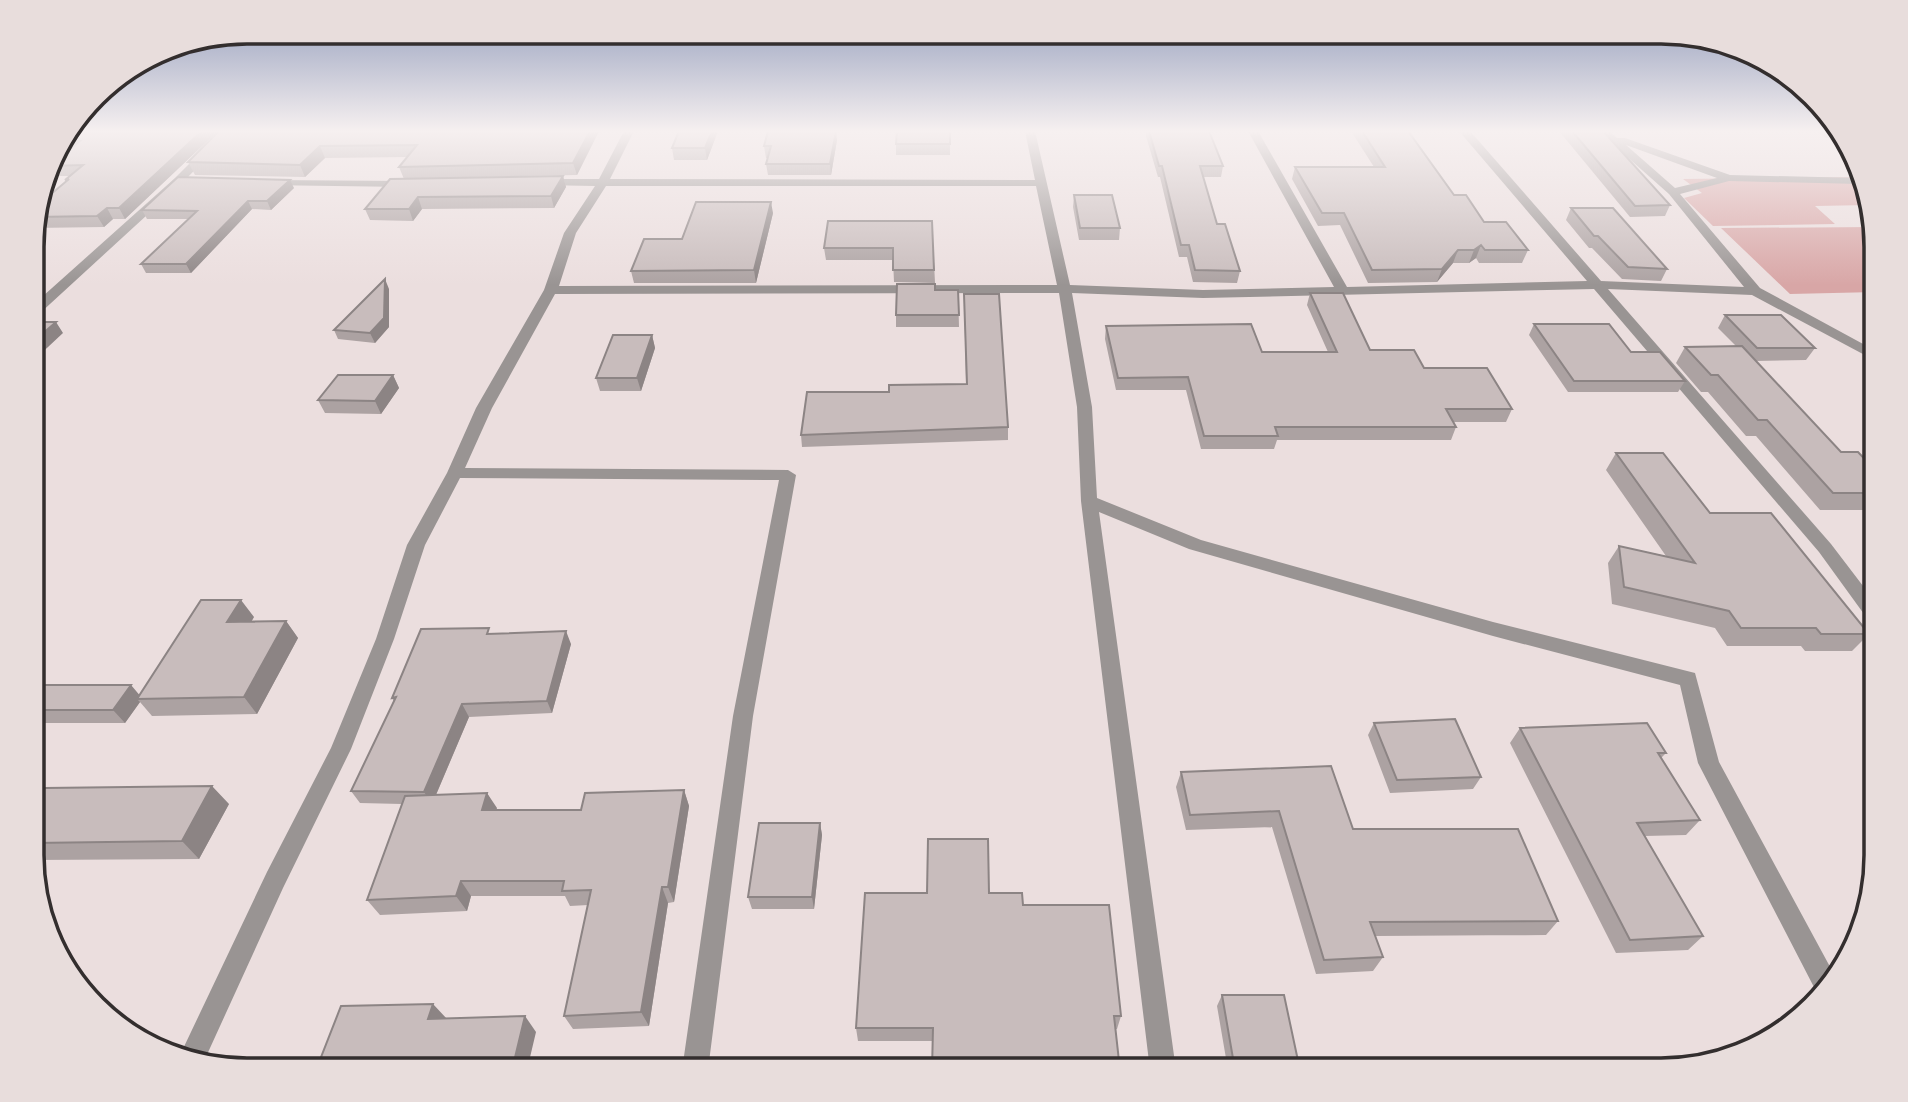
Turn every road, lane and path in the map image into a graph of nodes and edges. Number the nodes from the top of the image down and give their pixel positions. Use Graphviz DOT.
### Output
graph roads {
  1 [pos="177,182"];
  2 [pos="602,182"];
  3 [pos="957,182"];
  4 [pos="1282,182"];
  5 [pos="1509,182"];
  6 [pos="1662,182"];
  7 [pos="1711,182"];
  8 [pos="248,183"];
  9 [pos="1041,183"];
  10 [pos="414,184"];
  11 [pos="1673,192"];
  12 [pos="1599,285"];
  13 [pos="1066,289"];
  14 [pos="551,290"];
  15 [pos="1342,290"];
  16 [pos="1755,291"];
  17 [pos="44,302"];
  18 [pos="1864,350"];
  19 [pos="455,473"];
  20 [pos="1089,501"];
  21 [pos="1864,600"];
  22 [pos="1823,978"];
  23 [pos="195,1051"];
  24 [pos="697,1058"];
  25 [pos="1161,1058"];
  1 -- 17 [label="street"];
  2 -- 14 [label="street"];
  3 -- 9 [label="street"];
  4 -- 15 [label="street"];
  5 -- 12 [label="street"];
  6 -- 11 [label="street"];
  7 -- 11 [label="street"];
  8 -- 10 [label="street"];
  9 -- 13 [label="street"];
  11 -- 16 [label="street"];
  12 -- 15 [label="street"];
  12 -- 16 [label="street"];
  12 -- 21 [label="street"];
  13 -- 14 [label="street"];
  13 -- 15 [label="street"];
  13 -- 20 [label="street"];
  14 -- 19 [label="street"];
  16 -- 18 [label="street"];
  19 -- 23 [label="street"];
  19 -- 24 [label="street"];
  20 -- 22 [label="street"];
  20 -- 25 [label="street"];
}
